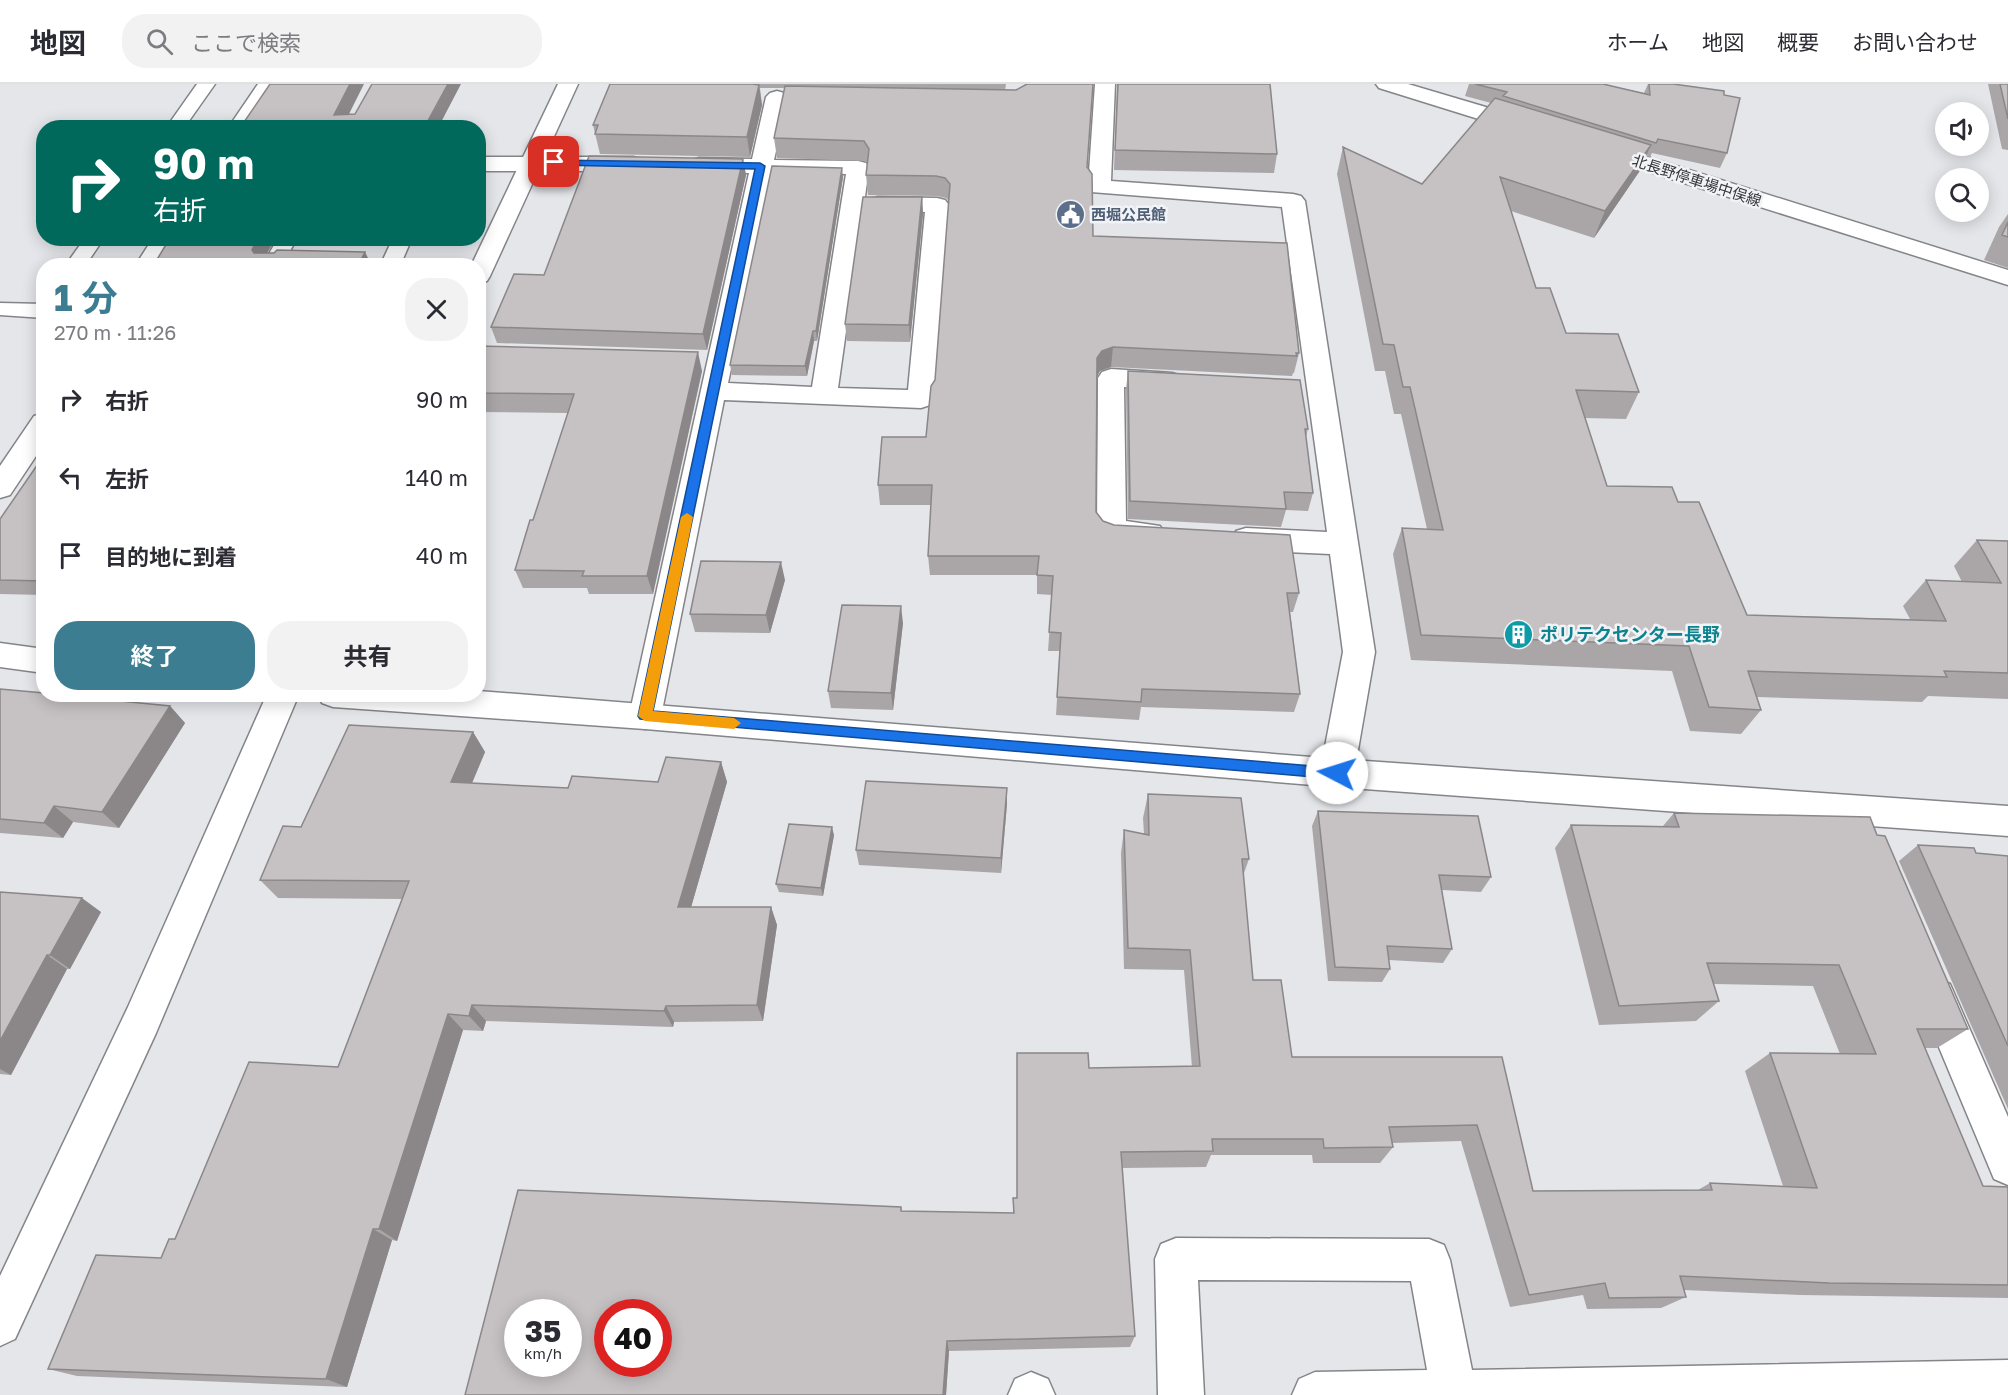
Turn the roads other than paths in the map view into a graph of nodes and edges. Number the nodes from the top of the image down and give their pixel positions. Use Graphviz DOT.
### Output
graph roads {
  1 [pos="206,84"];
  2 [pos="268,84"];
  3 [pos="568,84"];
  4 [pos="1105,84"];
  5 [pos="1386,84"];
  6 [pos="801,97"];
  7 [pos="181,120"];
  8 [pos="244,120"];
  9 [pos="1551,134"];
  10 [pos="1583,144"];
  11 [pos="531,162"];
  12 [pos="486,164"];
  13 [pos="760,166"];
  14 [pos="853,204"];
  15 [pos="486,259"];
  16 [pos="2008,278"];
  17 [pos="0,309"];
  18 [pos="36,312"];
  19 [pos="1193,383"];
  20 [pos="713,391"];
  21 [pos="824,396"];
  22 [pos="36,434"];
  23 [pos="0,488"];
  24 [pos="1170,534"];
  25 [pos="1216,537"];
  26 [pos="1343,544"];
  27 [pos="0,655"];
  28 [pos="36,660"];
  29 [pos="280,702"];
  30 [pos="446,702"];
  31 [pos="645,716"];
  32 [pos="1337,773"];
  33 [pos="2008,821"];
  34 [pos="1926,971"];
  35 [pos="2008,1165"];
  36 [pos="0,1324"];
  37 [pos="2008,1382"];
  38 [pos="1454,1393"];
  39 [pos="1181,1395"];
  40 [pos="1315,1395"];
  1 -- 7 [label="lane"];
  2 -- 8 [label="street"];
  3 -- 11 [label="street"];
  4 -- 26 [label="street"];
  5 -- 9 [label="street"];
  6 -- 13 [label="street"];
  10 -- 16 [label="street, 北長野停車場中俣線"];
  11 -- 12 [label="street"];
  11 -- 13 [label="street"];
  11 -- 15 [label="street"];
  13 -- 14 [label="street"];
  13 -- 20 [label="street"];
  14 -- 21 [label="street"];
  14 -- 21 [label="street"];
  17 -- 18 [label="lane"];
  19 -- 24 [label="street"];
  20 -- 21 [label="street"];
  20 -- 31 [label="street"];
  22 -- 23 [label="street"];
  25 -- 26 [label="street"];
  26 -- 32 [label="street"];
  27 -- 28 [label="street"];
  29 -- 36 [label="street"];
  30 -- 31 [label="street"];
  31 -- 32 [label="street"];
  32 -- 33 [label="street"];
  34 -- 35 [label="street"];
  37 -- 38 [label="street"];
  38 -- 39 [label="street"];
  38 -- 40 [label="street"];
}
